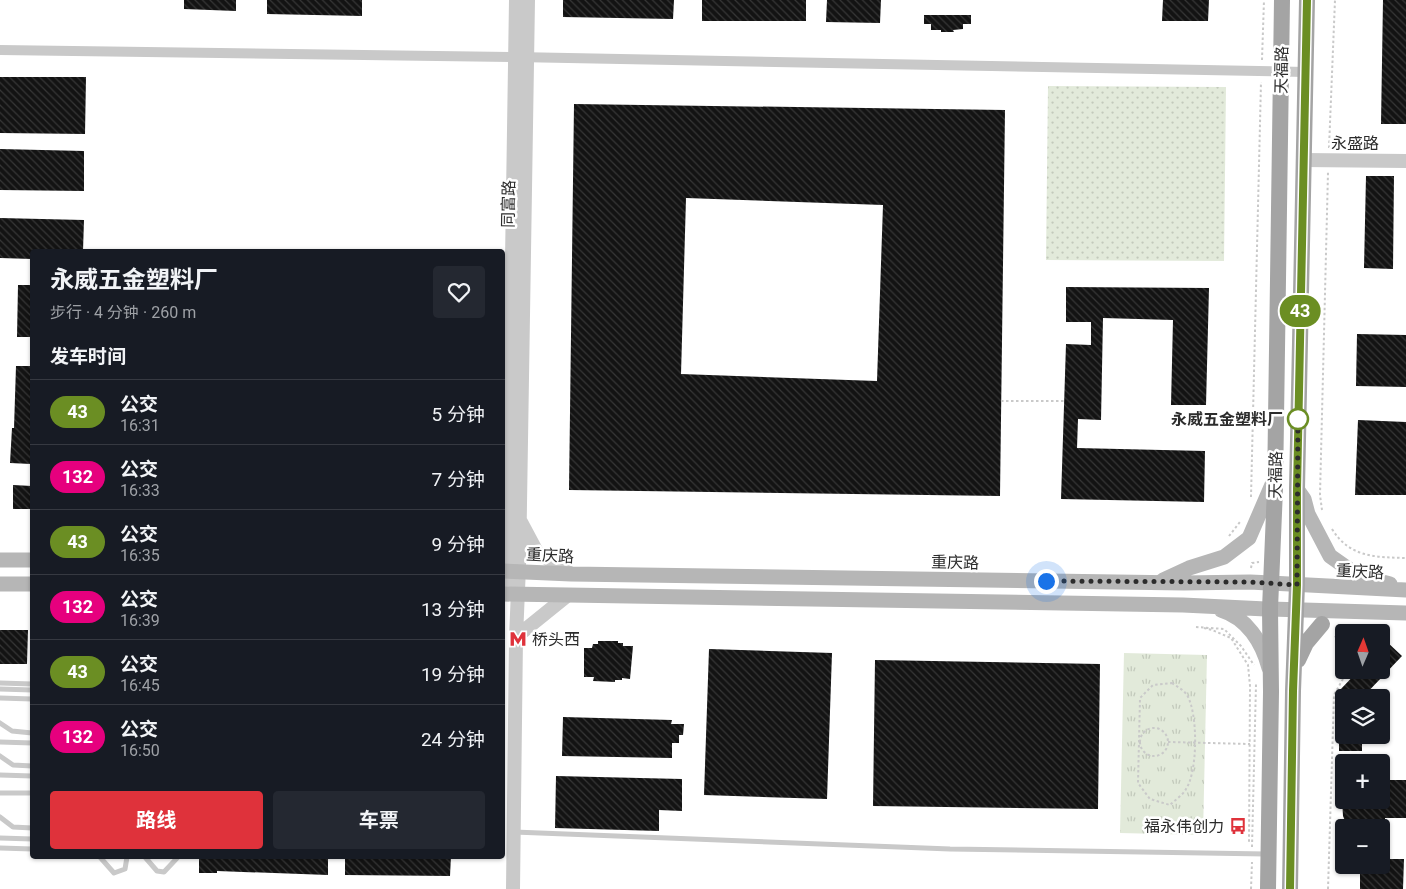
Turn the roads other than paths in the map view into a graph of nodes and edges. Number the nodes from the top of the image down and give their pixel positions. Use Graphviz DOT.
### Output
graph roads {
  1 [pos="516,0"];
  2 [pos="528,0"];
  3 [pos="1282,0"];
  4 [pos="1307,0"];
  5 [pos="0,50"];
  6 [pos="522,57"];
  7 [pos="1281,71"];
  8 [pos="1305,72"];
  9 [pos="1303,160"];
  10 [pos="1406,161"];
  11 [pos="1275,479"];
  12 [pos="1297,489"];
  13 [pos="510,523"];
  14 [pos="0,560"];
  15 [pos="30,560"];
  16 [pos="510,571"];
  17 [pos="571,574"];
  18 [pos="1158,582"];
  19 [pos="1271,583"];
  20 [pos="0,584"];
  21 [pos="30,584"];
  22 [pos="1297,585"];
  23 [pos="1406,589"];
  24 [pos="510,594"];
  25 [pos="568,595"];
  26 [pos="1211,607"];
  27 [pos="1270,609"];
  28 [pos="1296,609"];
  29 [pos="1370,612"];
  30 [pos="1406,612"];
  31 [pos="1322,624"];
  32 [pos="509,634"];
  33 [pos="1294,672"];
  34 [pos="1261,674"];
  35 [pos="0,683"];
  36 [pos="30,684"];
  37 [pos="0,689"];
  38 [pos="30,690"];
  39 [pos="0,698"];
  40 [pos="30,699"];
  41 [pos="0,723"];
  42 [pos="30,733"];
  43 [pos="0,742"];
  44 [pos="30,743"];
  45 [pos="0,756"];
  46 [pos="30,766"];
  47 [pos="0,775"];
  48 [pos="30,776"];
  49 [pos="0,793"];
  50 [pos="30,793"];
  51 [pos="0,817"];
  52 [pos="30,828"];
  53 [pos="514,832"];
  54 [pos="0,838"];
  55 [pos="30,839"];
  56 [pos="0,848"];
  57 [pos="30,849"];
  58 [pos="1260,854"];
  59 [pos="102,859"];
  60 [pos="127,859"];
  61 [pos="147,859"];
  62 [pos="176,859"];
  63 [pos="506,889"];
  64 [pos="514,889"];
  65 [pos="1268,889"];
  66 [pos="1290,889"];
  1 -- 6 [label="street, 同富路"];
  2 -- 6 [label="street, 同富路"];
  3 -- 7 [label="main road, 天福路"];
  4 -- 8 [label="main road, 天福路"];
  5 -- 6 [label="street"];
  6 -- 7 [label="street"];
  6 -- 13 [label="street, 同富路"];
  7 -- 8 [label="street"];
  7 -- 11 [label="main road, 天福路"];
  8 -- 9 [label="main road, 天福路"];
  9 -- 10 [label="street, 永盛路"];
  9 -- 12 [label="main road, 天福路"];
  11 -- 18 [label="main road"];
  11 -- 19 [label="main road, 天福路"];
  12 -- 22 [label="main road, 天福路"];
  12 -- 23 [label="main road"];
  13 -- 16 [label="street, 同富路"];
  13 -- 17 [label="street"];
  14 -- 15 [label="main road"];
  16 -- 17 [label="main road, 重庆路"];
  16 -- 24 [label="street, 同富路"];
  17 -- 18 [label="main road, 重庆路"];
  18 -- 19 [label="main road, 重庆路"];
  19 -- 22 [label="main road, 重庆路"];
  19 -- 27 [label="main road, 天福路"];
  20 -- 21 [label="main road"];
  22 -- 23 [label="main road, 重庆路"];
  22 -- 28 [label="main road, 天福路"];
  24 -- 25 [label="main road"];
  24 -- 32 [label="street, 同富路"];
  25 -- 26 [label="main road"];
  25 -- 32 [label="street"];
  26 -- 27 [label="main road"];
  26 -- 34 [label="main road"];
  27 -- 28 [label="main road"];
  27 -- 34 [label="main road, 天福路"];
  28 -- 29 [label="main road"];
  28 -- 33 [label="main road, 天福路"];
  29 -- 30 [label="main road"];
  29 -- 31 [label="main road"];
  31 -- 33 [label="main road"];
  32 -- 53 [label="street, 同富路"];
  32 -- 63 [label="street, 同富路"];
  33 -- 66 [label="main road, 天福路"];
  34 -- 58 [label="main road, 天福路"];
  35 -- 36 [label="lane"];
  37 -- 38 [label="lane"];
  39 -- 40 [label="lane"];
  41 -- 42 [label="lane"];
  43 -- 44 [label="lane"];
  45 -- 46 [label="lane"];
  47 -- 48 [label="lane"];
  49 -- 50 [label="lane"];
  51 -- 52 [label="lane"];
  53 -- 58 [label="lane"];
  53 -- 64 [label="street, 同富路"];
  54 -- 55 [label="lane"];
  56 -- 57 [label="lane"];
  58 -- 65 [label="main road, 天福路"];
  59 -- 60 [label="lane"];
  61 -- 62 [label="lane"];
}
